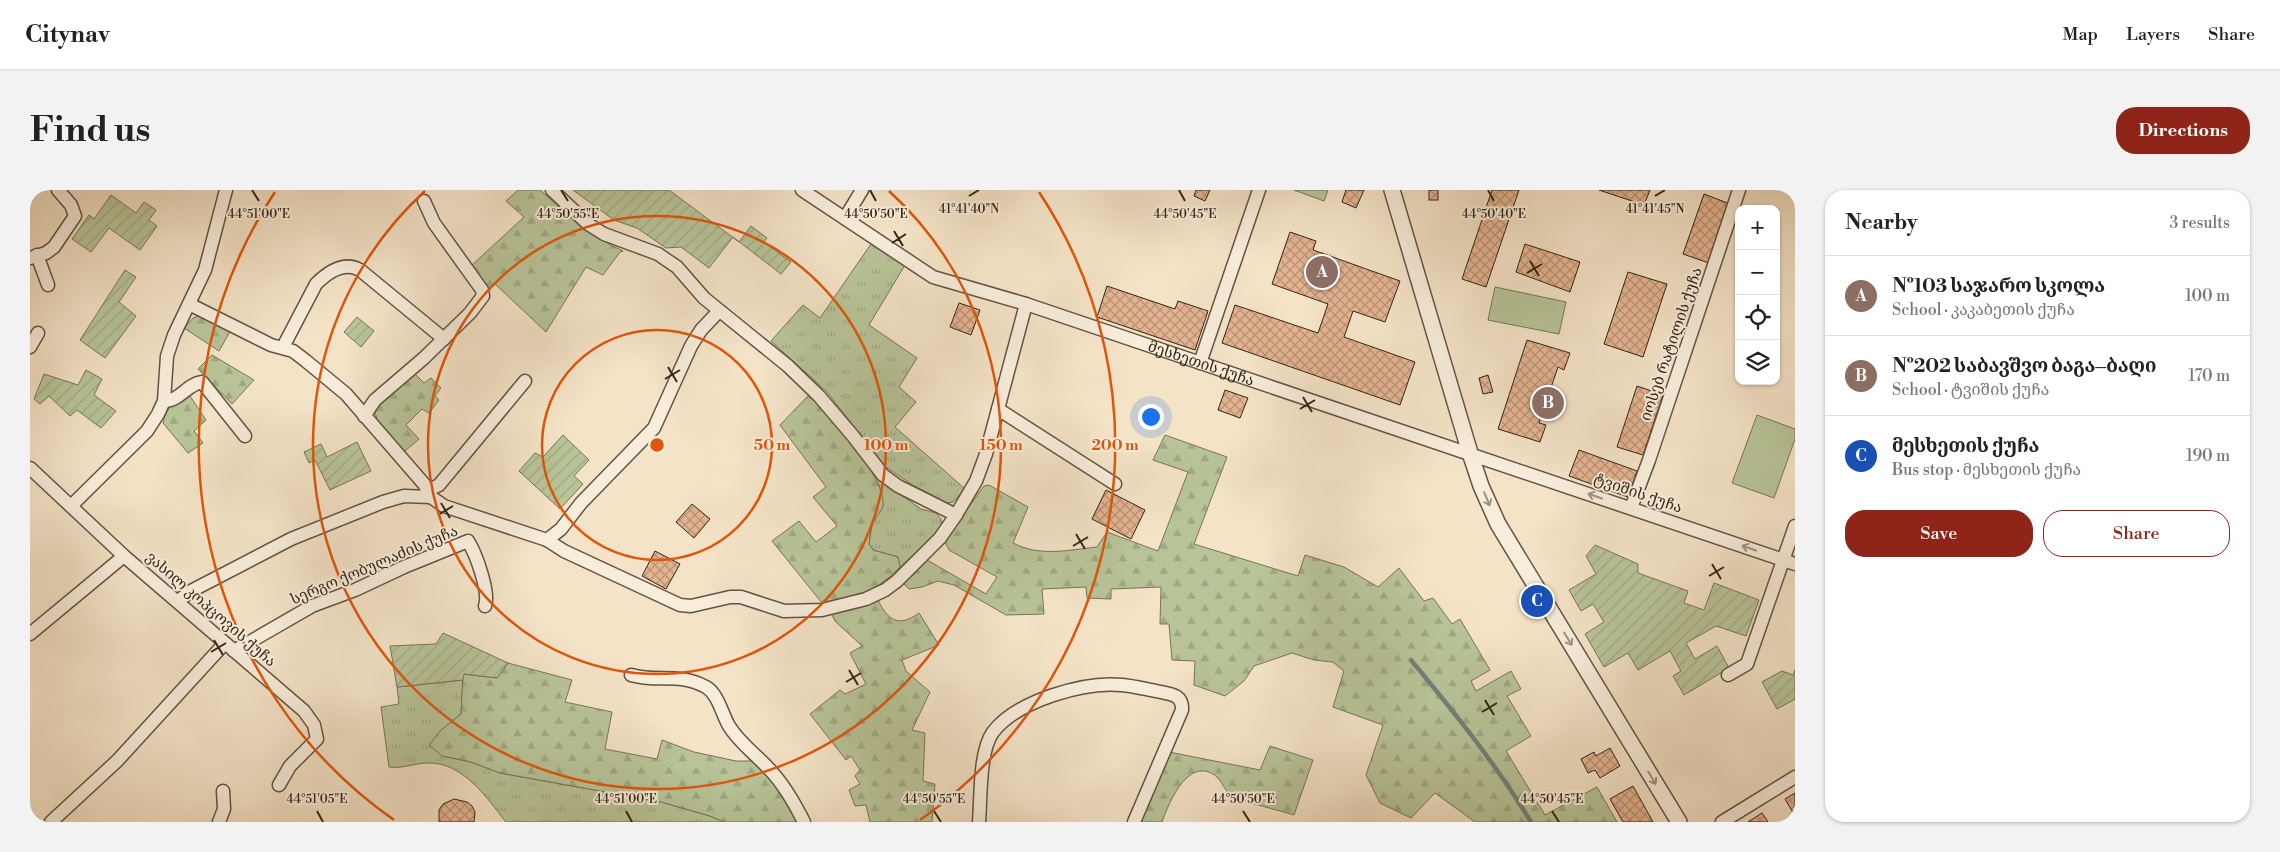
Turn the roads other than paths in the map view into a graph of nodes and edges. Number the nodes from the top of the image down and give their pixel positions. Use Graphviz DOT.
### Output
graph roads {
  1 [pos="58,190"];
  2 [pos="226,190"];
  3 [pos="552,190"];
  4 [pos="802,190"];
  5 [pos="862,190"];
  6 [pos="1259,190"];
  7 [pos="1392,190"];
  8 [pos="1739,190"];
  9 [pos="424,201"];
  10 [pos="845,218"];
  11 [pos="33,256"];
  12 [pos="48,285"];
  13 [pos="189,304"];
  14 [pos="1026,304"];
  15 [pos="719,311"];
  16 [pos="38,333"];
  17 [pos="444,339"];
  18 [pos="30,347"];
  19 [pos="283,347"];
  20 [pos="1200,364"];
  21 [pos="525,381"];
  22 [pos="164,401"];
  23 [pos="998,409"];
  24 [pos="364,416"];
  25 [pos="245,436"];
  26 [pos="1470,453"];
  27 [pos="30,468"];
  28 [pos="1115,484"];
  29 [pos="430,494"];
  30 [pos="71,506"];
  31 [pos="1631,508"];
  32 [pos="956,515"];
  33 [pos="1795,526"];
  34 [pos="546,540"];
  35 [pos="124,556"];
  36 [pos="1789,562"];
  37 [pos="178,601"];
  38 [pos="485,606"];
  39 [pos="30,634"];
  40 [pos="229,647"];
  41 [pos="631,675"];
  42 [pos="1728,675"];
  43 [pos="1795,777"];
  44 [pos="279,785"];
  45 [pos="223,791"];
  46 [pos="51,822"];
  47 [pos="219,822"];
  48 [pos="804,822"];
  49 [pos="980,822"];
  50 [pos="1134,822"];
  51 [pos="1679,822"];
  52 [pos="1722,822"];
  1 -- 11 [label="street"];
  2 -- 13 [label="street"];
  3 -- 15 [label="street"];
  4 -- 10 [label="street, მესხეთის ქუჩა"];
  5 -- 10 [label="street"];
  6 -- 20 [label="street"];
  7 -- 26 [label="street"];
  8 -- 31 [label="street, იოსებ რატილის ქუჩა"];
  9 -- 17 [label="street"];
  10 -- 14 [label="street, მესხეთის ქუჩა"];
  11 -- 12 [label="street"];
  13 -- 19 [label="street"];
  13 -- 22 [label="street"];
  14 -- 20 [label="street, მესხეთის ქუჩა"];
  14 -- 23 [label="street"];
  15 -- 32 [label="street"];
  15 -- 34 [label="street"];
  16 -- 18 [label="street"];
  17 -- 19 [label="street"];
  17 -- 24 [label="street"];
  19 -- 24 [label="street"];
  20 -- 26 [label="street, მესხეთის ქუჩა"];
  21 -- 29 [label="street"];
  22 -- 25 [label="street"];
  22 -- 30 [label="street"];
  23 -- 28 [label="street"];
  23 -- 32 [label="street"];
  24 -- 29 [label="street"];
  31 -- 26 [label="street, ტვიშის ქუჩა, one-way"];
  26 -- 51 [label="street, one-way"];
  27 -- 30 [label="street, ვასილ კოპცოვის ქუჩა"];
  29 -- 34 [label="street"];
  29 -- 37 [label="street"];
  30 -- 35 [label="street, ვასილ კოპცოვის ქუჩა"];
  36 -- 31 [label="street, ტვიშის ქუჩა, one-way"];
  32 -- 34 [label="street"];
  33 -- 36 [label="street"];
  35 -- 37 [label="street, ვასილ კოპცოვის ქუჩა"];
  35 -- 39 [label="street"];
  36 -- 42 [label="street"];
  37 -- 40 [label="street, ვასილ კოპცოვის ქუჩა"];
  38 -- 40 [label="street, სერგო ქობულაძის ქუჩა"];
  40 -- 44 [label="street, ვასილ კოპცოვის ქუჩა"];
  40 -- 46 [label="street, სერგო ქობულაძის ქუჩა"];
  41 -- 48 [label="street"];
  43 -- 52 [label="street"];
  45 -- 47 [label="street"];
  49 -- 50 [label="street"];
}
